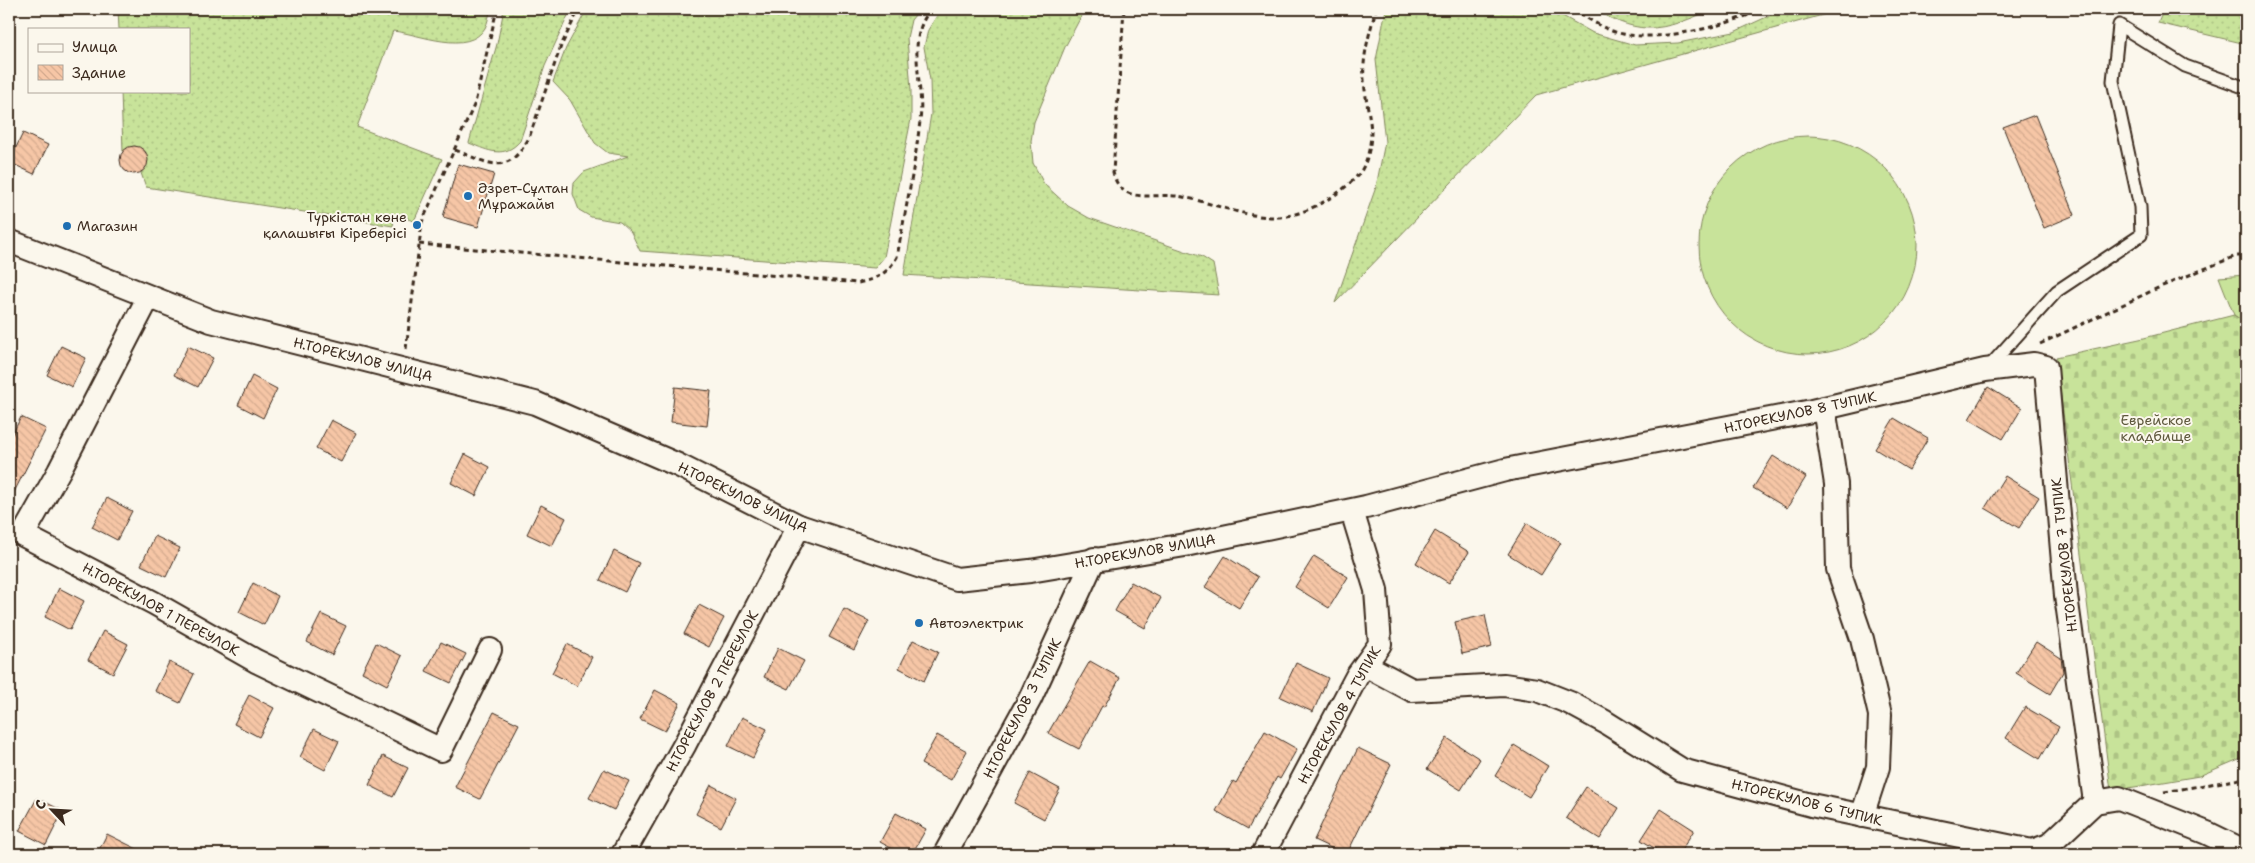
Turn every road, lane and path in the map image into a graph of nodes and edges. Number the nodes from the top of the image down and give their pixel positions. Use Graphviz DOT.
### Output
graph roads {
  1 [pos="497,9"];
  2 [pos="579,9"];
  3 [pos="931,9"];
  4 [pos="1124,9"];
  5 [pos="1376,9"];
  6 [pos="1572,9"];
  7 [pos="1762,9"];
  8 [pos="2246,88"];
  9 [pos="455,150"];
  10 [pos="9,241"];
  11 [pos="419,244"];
  12 [pos="2246,256"];
  13 [pos="148,298"];
  14 [pos="2036,346"];
  15 [pos="404,370"];
  16 [pos="1986,370"];
  17 [pos="1824,408"];
  18 [pos="1613,449"];
  19 [pos="1352,511"];
  20 [pos="799,526"];
  21 [pos="1094,560"];
  22 [pos="490,650"];
  23 [pos="1366,665"];
  24 [pos="2246,778"];
  25 [pos="2154,794"];
  26 [pos="2095,802"];
  27 [pos="1862,816"];
  28 [pos="2246,852"];
  29 [pos="622,854"];
  30 [pos="945,854"];
  31 [pos="1264,854"];
  1 -- 9 [label="path"];
  2 -- 9 [label="path"];
  3 -- 11 [label="path"];
  4 -- 5 [label="path"];
  6 -- 7 [label="path"];
  8 -- 16 [label="lane"];
  9 -- 11 [label="path"];
  10 -- 13 [label="street, Н.ТОРЕКУЛОВ УЛИЦА"];
  11 -- 15 [label="path"];
  12 -- 14 [label="path"];
  13 -- 15 [label="street, Н.ТОРЕКУЛОВ УЛИЦА"];
  13 -- 22 [label="street, Н.ТОРЕКУЛОВ 1 ПЕРЕУЛОК"];
  15 -- 20 [label="street, Н.ТОРЕКУЛОВ УЛИЦА"];
  16 -- 17 [label="street, Н.ТОРЕКУЛОВ 8 ТУПИК"];
  16 -- 26 [label="street, Н.ТОРЕКУЛОВ 7 ТУПИК"];
  17 -- 18 [label="street, Н.ТОРЕКУЛОВ 8 ТУПИК"];
  17 -- 27 [label="street"];
  18 -- 19 [label="street, Н.ТОРЕКУЛОВ УЛИЦА"];
  19 -- 21 [label="street, Н.ТОРЕКУЛОВ УЛИЦА"];
  19 -- 23 [label="street, Н.ТОРЕКУЛОВ 4 ТУПИК"];
  20 -- 21 [label="street, Н.ТОРЕКУЛОВ УЛИЦА"];
  20 -- 29 [label="street, Н.ТОРЕКУЛОВ 2 ПЕРЕУЛОК"];
  21 -- 30 [label="street, Н.ТОРЕКУЛОВ 3 ТУПИК"];
  23 -- 27 [label="street, Н.ТОРЕКУЛОВ 6 ТУПИК"];
  23 -- 31 [label="street, Н.ТОРЕКУЛОВ 4 ТУПИК"];
  24 -- 25 [label="path"];
  26 -- 27 [label="street, Н.ТОРЕКУЛОВ 6 ТУПИК"];
  26 -- 28 [label="street"];
}
